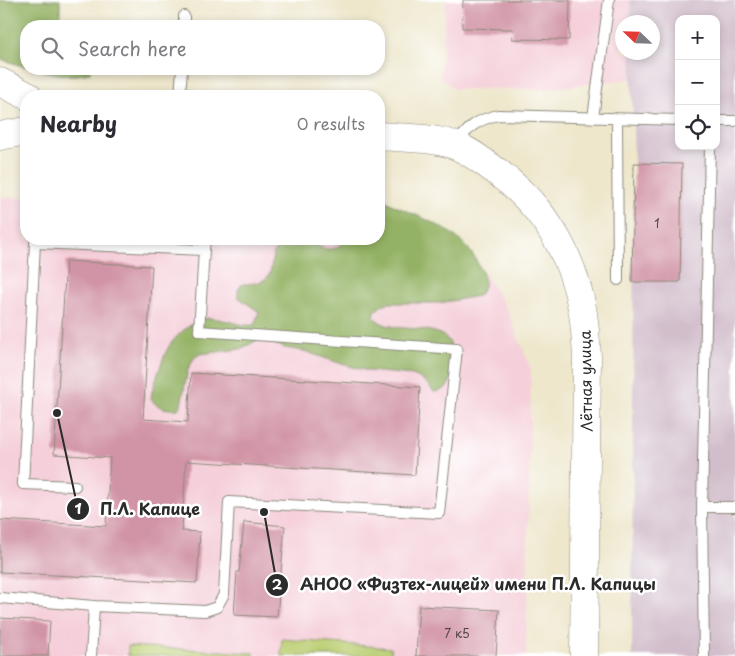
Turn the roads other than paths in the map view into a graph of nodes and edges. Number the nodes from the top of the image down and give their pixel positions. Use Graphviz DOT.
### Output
graph roads {
  1 [pos="610,0"];
  2 [pos="182,75"];
  3 [pos="0,82"];
  4 [pos="180,90"];
  5 [pos="20,92"];
  6 [pos="0,117"];
  7 [pos="20,118"];
  8 [pos="593,118"];
  9 [pos="617,119"];
  10 [pos="675,120"];
  11 [pos="720,121"];
  12 [pos="735,121"];
  13 [pos="20,132"];
  14 [pos="0,136"];
  15 [pos="385,136"];
  16 [pos="455,145"];
  17 [pos="710,150"];
  18 [pos="35,245"];
  19 [pos="83,245"];
  20 [pos="204,245"];
  21 [pos="204,250"];
  22 [pos="618,280"];
  23 [pos="75,486"];
  24 [pos="702,507"];
  25 [pos="735,507"];
  26 [pos="0,598"];
  27 [pos="94,606"];
  28 [pos="91,656"];
  29 [pos="584,656"];
  30 [pos="704,656"];
  1 -- 8 [label="lane"];
  2 -- 4 [label="lane"];
  3 -- 5 [label="street"];
  6 -- 7 [label="street"];
  8 -- 9 [label="lane"];
  8 -- 16 [label="lane"];
  9 -- 10 [label="lane"];
  9 -- 22 [label="lane"];
  11 -- 12 [label="lane"];
  13 -- 14 [label="street"];
  15 -- 16 [label="street, Лётная улица"];
  16 -- 29 [label="street, Лётная улица"];
  17 -- 24 [label="lane"];
  18 -- 23 [label="lane"];
  19 -- 21 [label="lane"];
  20 -- 21 [label="lane"];
  21 -- 27 [label="lane"];
  24 -- 25 [label="lane"];
  24 -- 30 [label="lane"];
  26 -- 27 [label="lane"];
  27 -- 28 [label="lane"];
}
